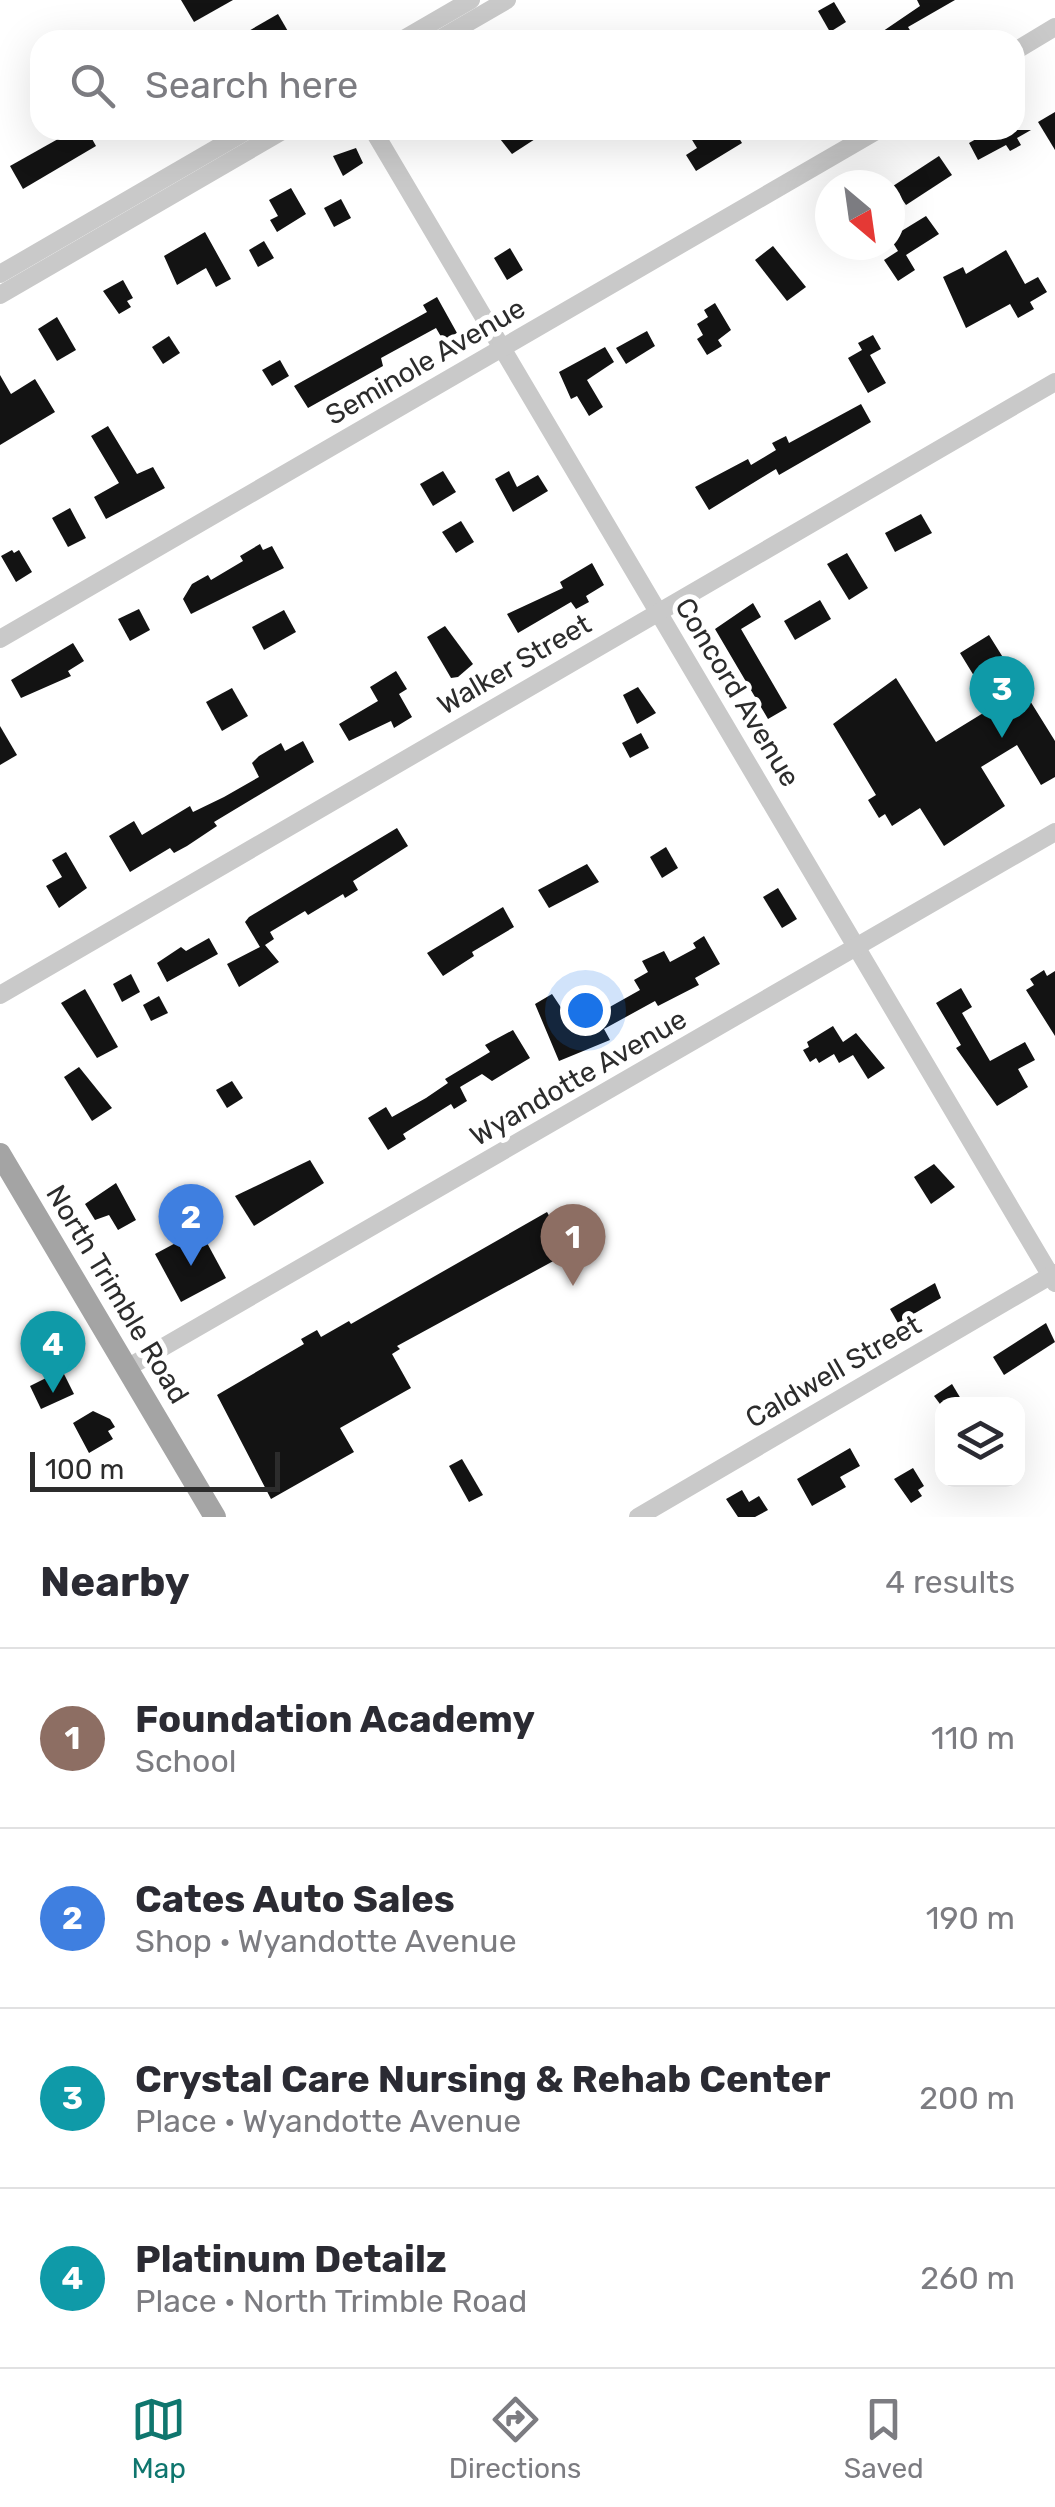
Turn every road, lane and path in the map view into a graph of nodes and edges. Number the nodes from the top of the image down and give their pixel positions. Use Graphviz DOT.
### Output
graph roads {
  1 [pos="471,0"];
  2 [pos="507,0"];
  3 [pos="1055,27"];
  4 [pos="419,30"];
  5 [pos="455,30"];
  6 [pos="1025,44"];
  7 [pos="231,140"];
  8 [pos="267,140"];
  9 [pos="379,140"];
  10 [pos="861,140"];
  11 [pos="0,274"];
  12 [pos="0,295"];
  13 [pos="502,348"];
  14 [pos="1055,382"];
  15 [pos="660,612"];
  16 [pos="0,639"];
  17 [pos="1055,832"];
  18 [pos="856,947"];
  19 [pos="0,994"];
  20 [pos="0,1154"];
  21 [pos="1054,1277"];
  22 [pos="127,1368"];
  23 [pos="216,1517"];
  24 [pos="638,1517"];
  1 -- 4 [label="street"];
  2 -- 5 [label="street"];
  3 -- 6 [label="street"];
  7 -- 11 [label="street"];
  8 -- 12 [label="street"];
  9 -- 13 [label="street, Concord Avenue"];
  10 -- 13 [label="street, Seminole Avenue"];
  13 -- 15 [label="street, Concord Avenue"];
  13 -- 16 [label="street, Seminole Avenue"];
  14 -- 15 [label="street, Walker Street"];
  15 -- 18 [label="street, Concord Avenue"];
  15 -- 19 [label="street, Walker Street"];
  17 -- 18 [label="street, Wyandotte Avenue"];
  18 -- 21 [label="street, Concord Avenue"];
  18 -- 22 [label="street, Wyandotte Avenue"];
  20 -- 22 [label="main road, North Trimble Road"];
  21 -- 24 [label="street, Caldwell Street"];
  22 -- 23 [label="main road, North Trimble Road"];
}
